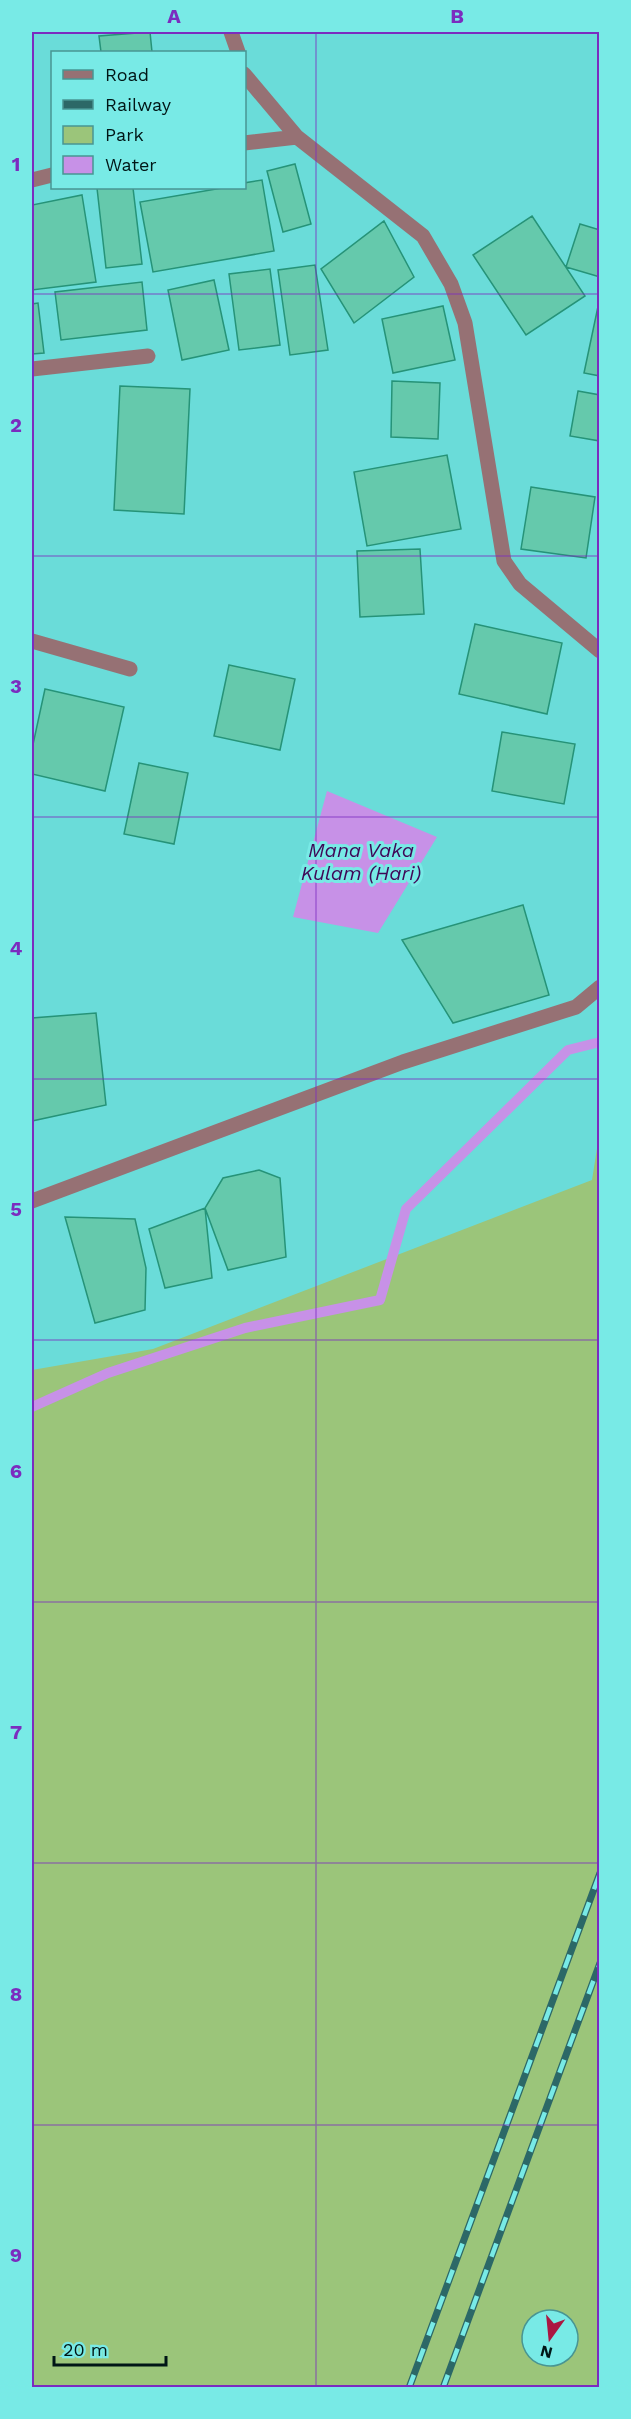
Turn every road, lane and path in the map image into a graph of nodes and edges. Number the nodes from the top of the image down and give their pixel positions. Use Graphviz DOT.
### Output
graph roads {
  1 [pos="231,32"];
  2 [pos="238,51"];
  3 [pos="246,76"];
  4 [pos="297,137"];
  5 [pos="246,143"];
  6 [pos="51,175"];
  7 [pos="32,180"];
  8 [pos="148,356"];
  9 [pos="32,369"];
  10 [pos="32,641"];
  11 [pos="600,651"];
  12 [pos="130,669"];
  13 [pos="600,987"];
  14 [pos="32,1201"];
  1 -- 2 [label="street"];
  3 -- 4 [label="street"];
  4 -- 5 [label="street"];
  4 -- 11 [label="street"];
  6 -- 7 [label="street"];
  8 -- 9 [label="street"];
  10 -- 12 [label="street"];
  13 -- 14 [label="street"];
}
